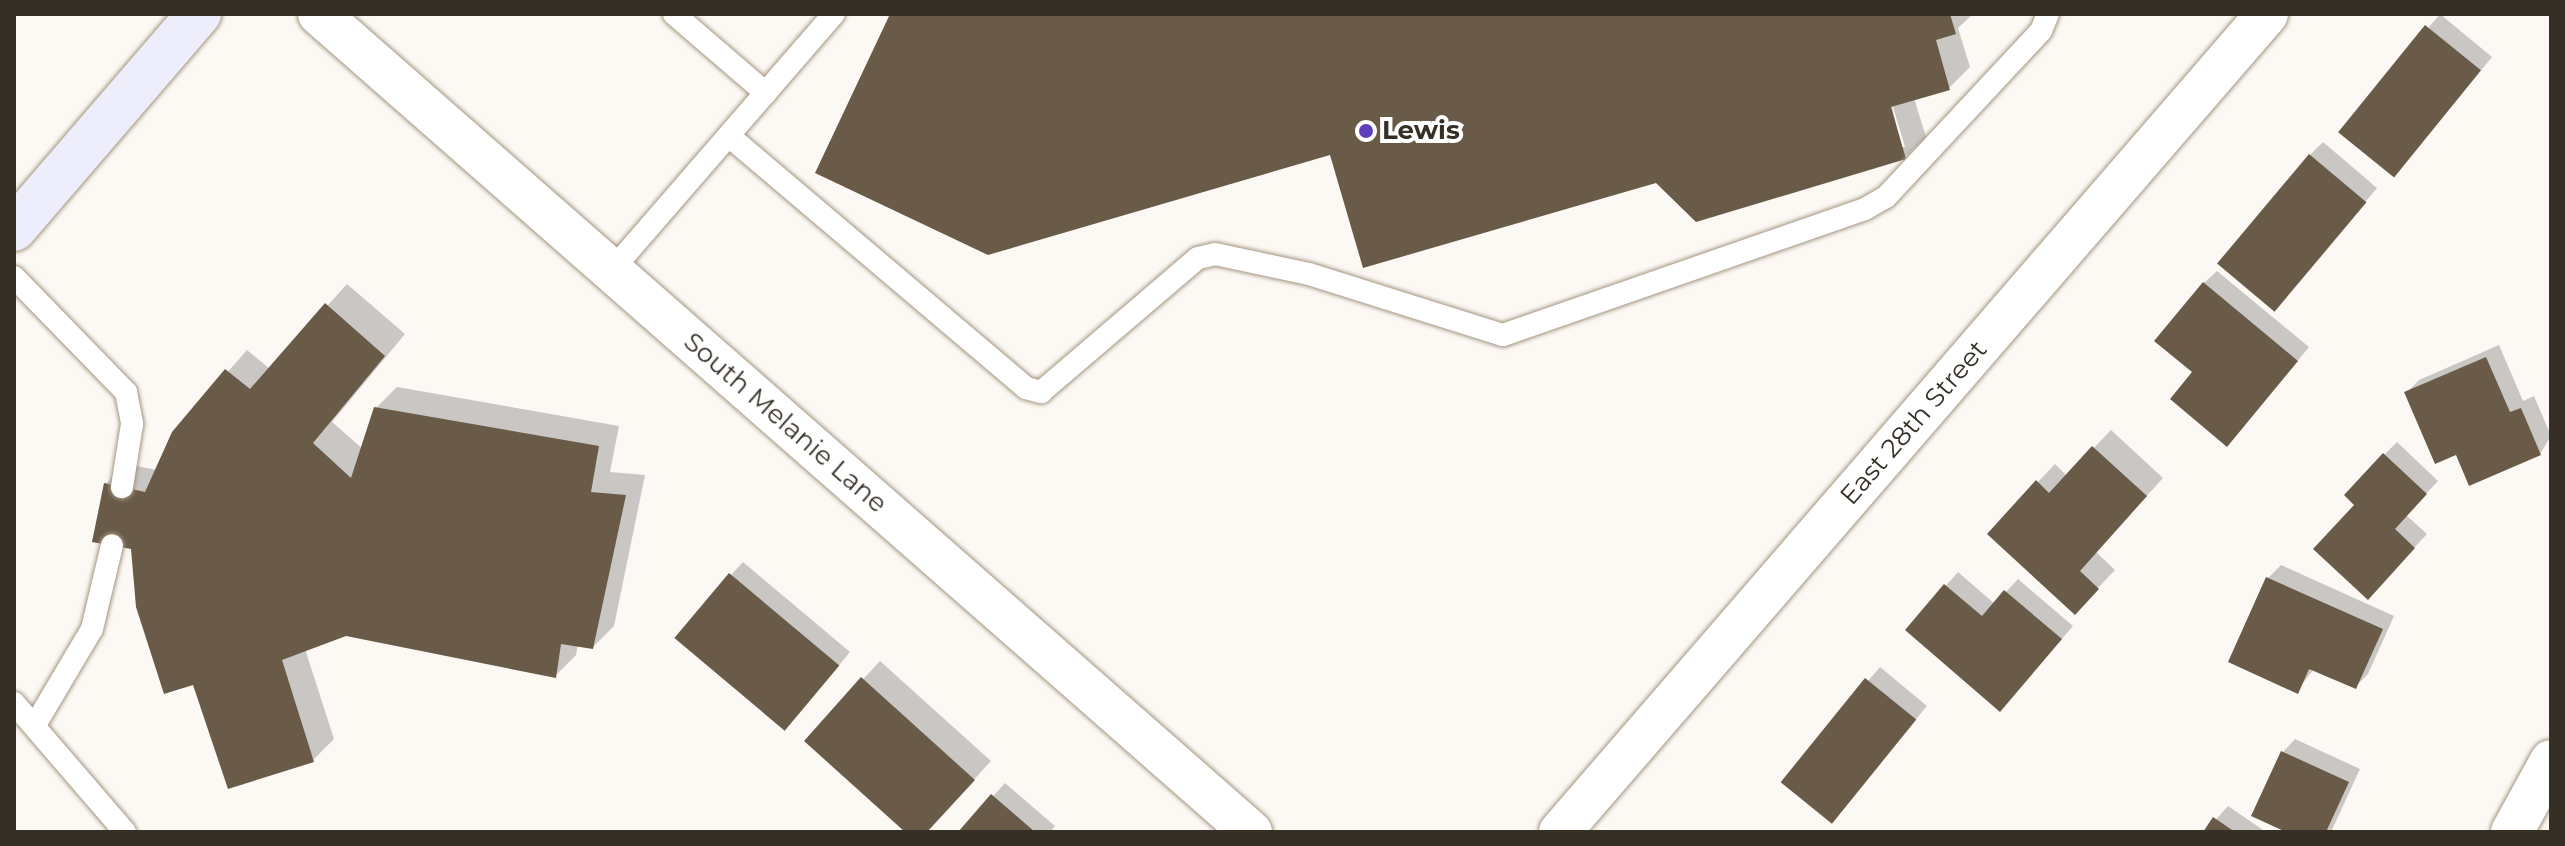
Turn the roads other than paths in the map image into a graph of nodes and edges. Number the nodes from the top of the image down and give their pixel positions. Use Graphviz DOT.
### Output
graph roads {
  1 [pos="199,14"];
  2 [pos="319,14"];
  3 [pos="674,14"];
  4 [pos="834,14"];
  5 [pos="2048,14"];
  6 [pos="2267,14"];
  7 [pos="766,93"];
  8 [pos="729,136"];
  9 [pos="14,229"];
  10 [pos="612,270"];
  11 [pos="14,277"];
  12 [pos="122,487"];
  13 [pos="112,545"];
  14 [pos="14,703"];
  15 [pos="35,725"];
  16 [pos="2551,761"];
  17 [pos="125,832"];
  18 [pos="1251,832"];
  19 [pos="1560,832"];
  20 [pos="2512,832"];
  1 -- 9 [label="main road"];
  2 -- 10 [label="street, South Melanie Lane"];
  3 -- 7 [label="lane"];
  4 -- 7 [label="lane"];
  5 -- 8 [label="lane"];
  6 -- 19 [label="street, East 28th Street"];
  7 -- 8 [label="lane"];
  8 -- 10 [label="lane"];
  10 -- 18 [label="street, South Melanie Lane"];
  11 -- 12 [label="lane"];
  13 -- 15 [label="lane"];
  14 -- 15 [label="lane"];
  15 -- 17 [label="lane"];
  16 -- 20 [label="street"];
}
